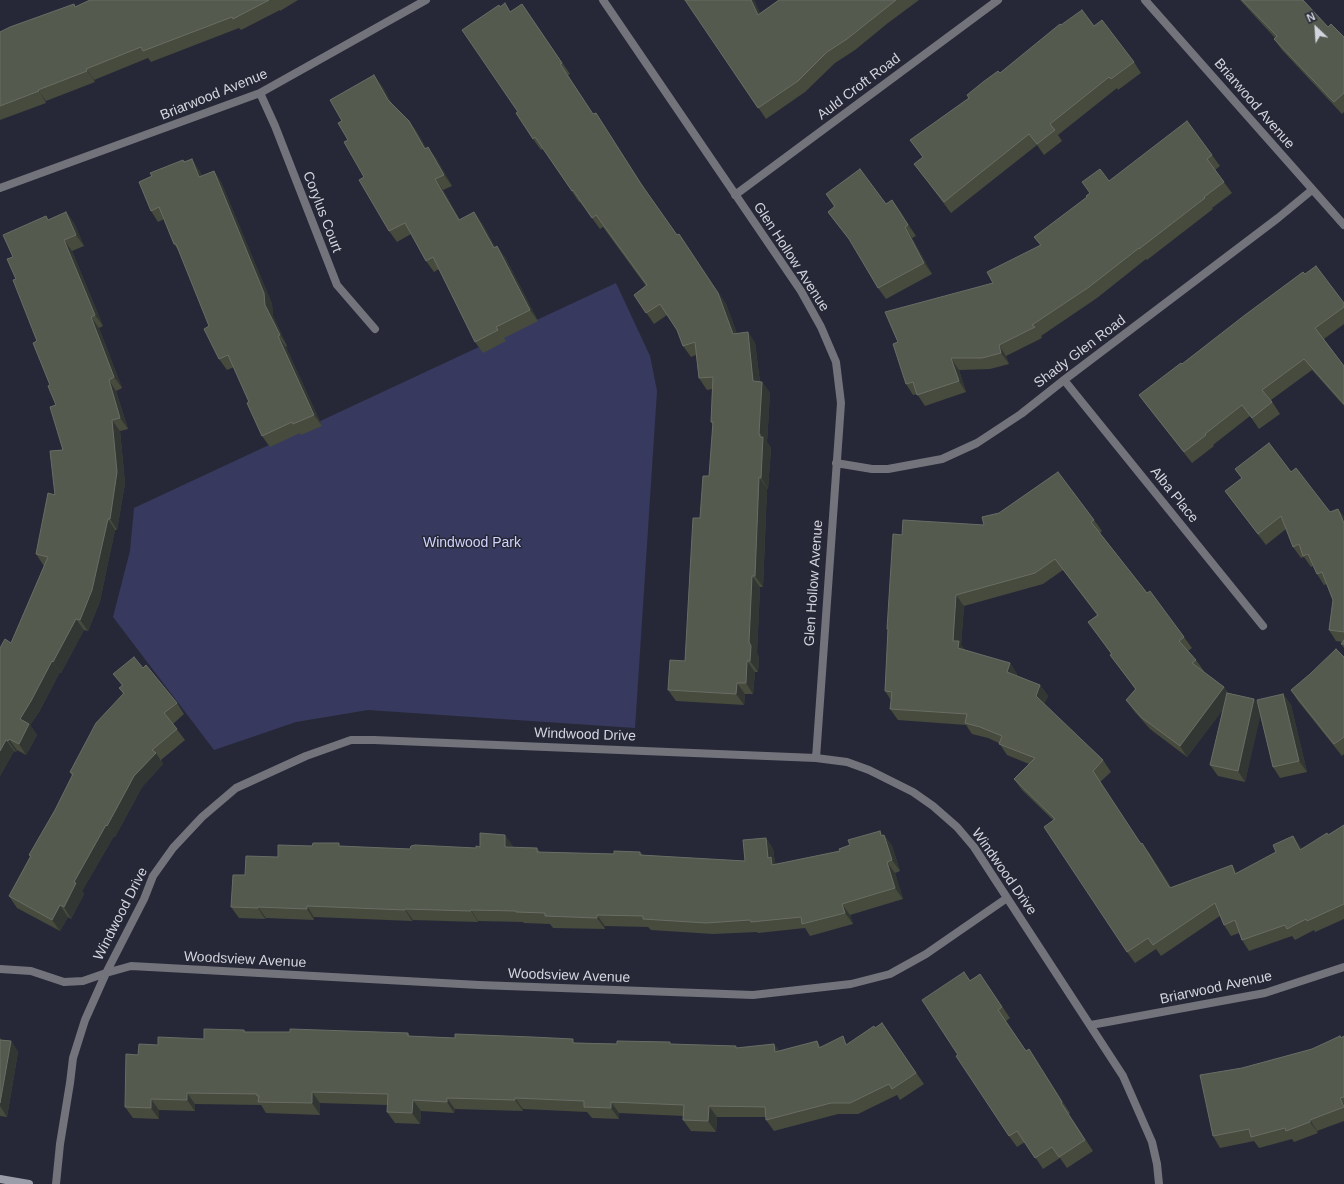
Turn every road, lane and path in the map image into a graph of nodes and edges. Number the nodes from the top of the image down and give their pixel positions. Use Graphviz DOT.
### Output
graph roads {
  1 [pos="426,0"];
  2 [pos="604,0"];
  3 [pos="998,0"];
  4 [pos="1145,0"];
  5 [pos="260,93"];
  6 [pos="0,188"];
  7 [pos="1312,190"];
  8 [pos="735,195"];
  9 [pos="1344,225"];
  10 [pos="376,329"];
  11 [pos="1064,380"];
  12 [pos="836,463"];
  13 [pos="1263,626"];
  14 [pos="816,758"];
  15 [pos="1007,898"];
  16 [pos="1344,967"];
  17 [pos="0,969"];
  18 [pos="106,972"];
  19 [pos="1091,1026"];
  20 [pos="0,1179"];
  21 [pos="29,1184"];
  22 [pos="56,1184"];
  23 [pos="1159,1184"];
  1 -- 5 [label="street, Briarwood Avenue"];
  2 -- 8 [label="street, Glen Hollow Avenue"];
  3 -- 8 [label="street, Auld Croft Road"];
  4 -- 7 [label="street, Briarwood Avenue"];
  5 -- 6 [label="street, Briarwood Avenue"];
  5 -- 10 [label="street, Corylus Court"];
  7 -- 9 [label="street, Briarwood Avenue"];
  7 -- 11 [label="street, Shady Glen Road"];
  8 -- 12 [label="street, Glen Hollow Avenue"];
  11 -- 12 [label="street, Shady Glen Road"];
  11 -- 13 [label="street, Alba Place"];
  12 -- 14 [label="street, Glen Hollow Avenue"];
  14 -- 15 [label="street, Windwood Drive"];
  14 -- 18 [label="street, Windwood Drive"];
  15 -- 18 [label="street, Woodsview Avenue"];
  15 -- 19 [label="street, Windwood Drive"];
  16 -- 19 [label="street, Briarwood Avenue"];
  17 -- 18 [label="street, Woodsview Avenue"];
  18 -- 22 [label="street, Windwood Drive"];
  19 -- 23 [label="street, Windwood Drive"];
  20 -- 21 [label="street"];
}
